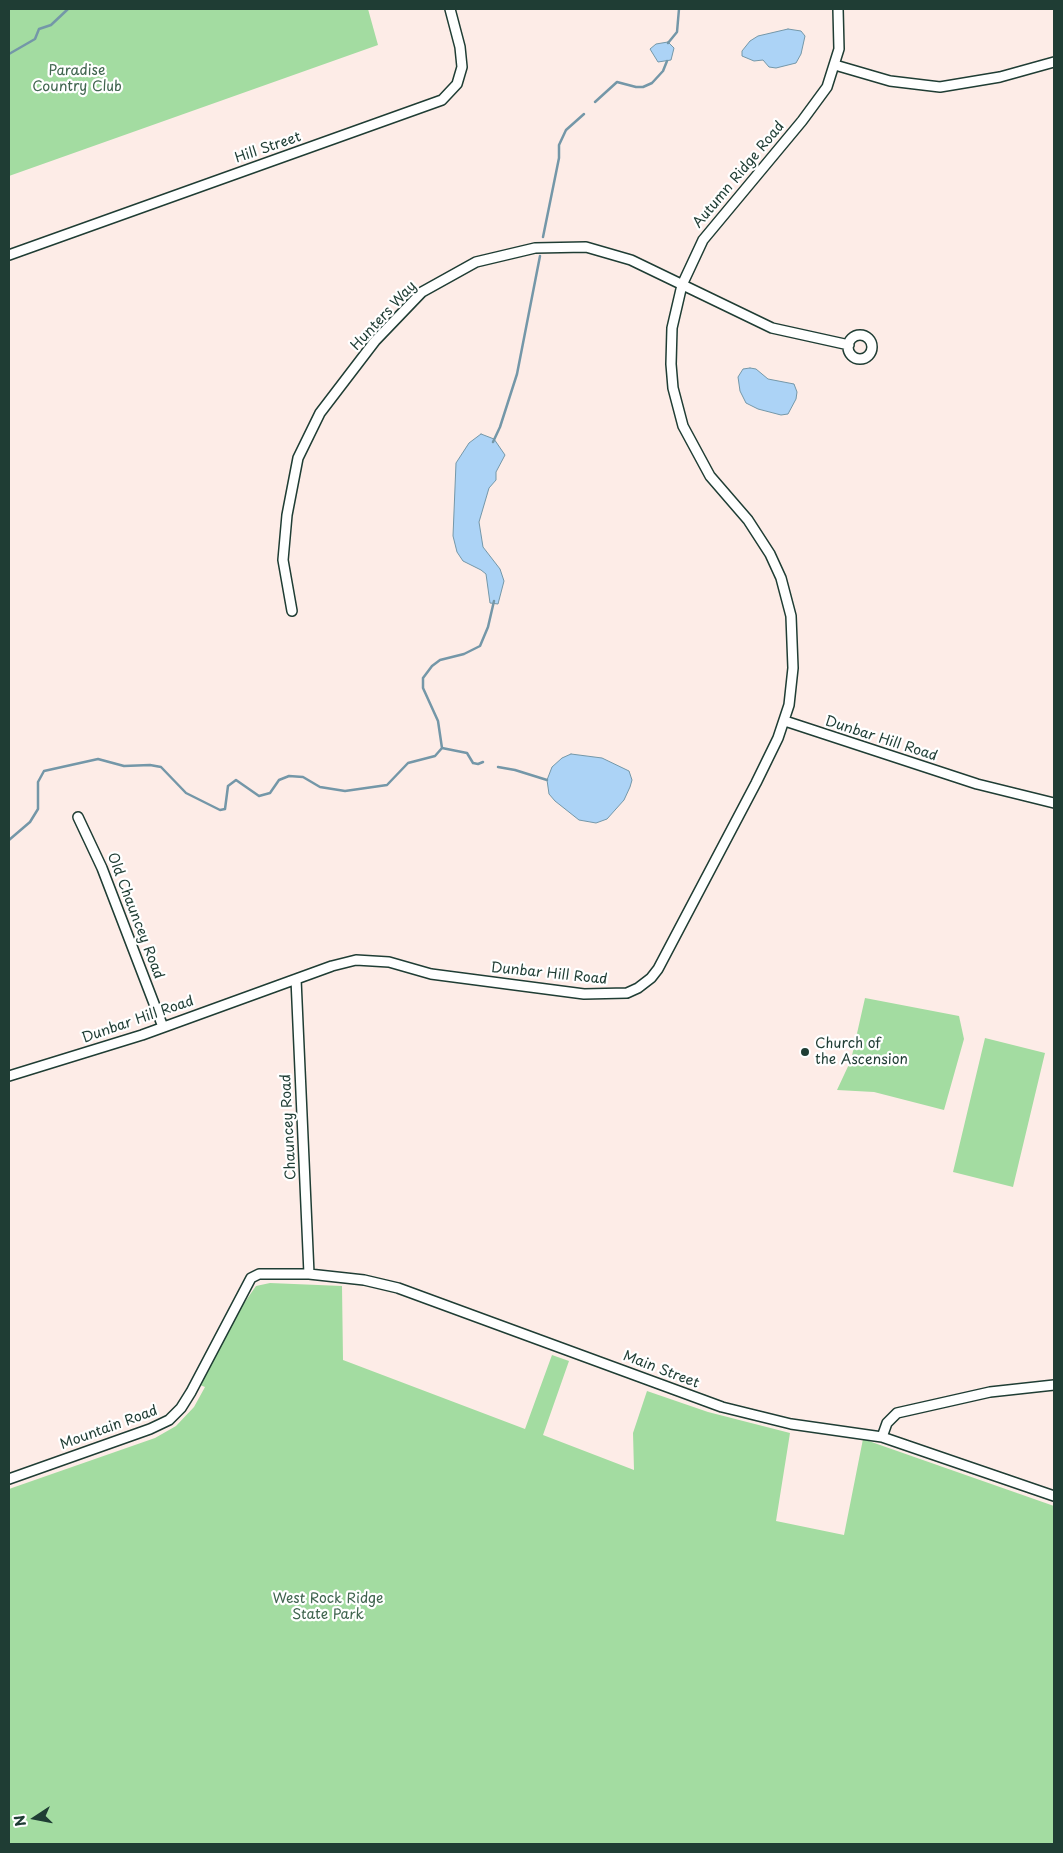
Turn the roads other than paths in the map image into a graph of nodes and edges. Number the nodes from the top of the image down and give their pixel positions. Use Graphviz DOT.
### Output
graph roads {
  1 [pos="450,9"];
  2 [pos="838,9"];
  3 [pos="1054,62"];
  4 [pos="835,65"];
  5 [pos="9,255"];
  6 [pos="682,285"];
  7 [pos="849,345"];
  8 [pos="292,611"];
  9 [pos="784,721"];
  10 [pos="1054,803"];
  11 [pos="78,817"];
  12 [pos="296,979"];
  13 [pos="163,1027"];
  14 [pos="9,1076"];
  15 [pos="259,1274"];
  16 [pos="309,1274"];
  17 [pos="1054,1385"];
  18 [pos="882,1437"];
  19 [pos="9,1479"];
  20 [pos="1054,1496"];
  1 -- 5 [label="street, Hill Street"];
  2 -- 4 [label="street, Autumn Ridge Road"];
  3 -- 4 [label="street"];
  4 -- 6 [label="street, Autumn Ridge Road"];
  6 -- 7 [label="street, Hunters Way"];
  6 -- 8 [label="street, Hunters Way"];
  6 -- 9 [label="street, Autumn Ridge Road"];
  9 -- 10 [label="street, Dunbar Hill Road"];
  9 -- 12 [label="street, Dunbar Hill Road"];
  11 -- 13 [label="street, Old Chauncey Road"];
  12 -- 13 [label="street, Dunbar Hill Road"];
  12 -- 16 [label="street, Chauncey Road"];
  13 -- 14 [label="street, Dunbar Hill Road"];
  15 -- 16 [label="street, Main Street"];
  15 -- 19 [label="street, Mountain Road"];
  16 -- 18 [label="street, Main Street"];
  17 -- 18 [label="street"];
  18 -- 20 [label="street, Main Street"];
}
